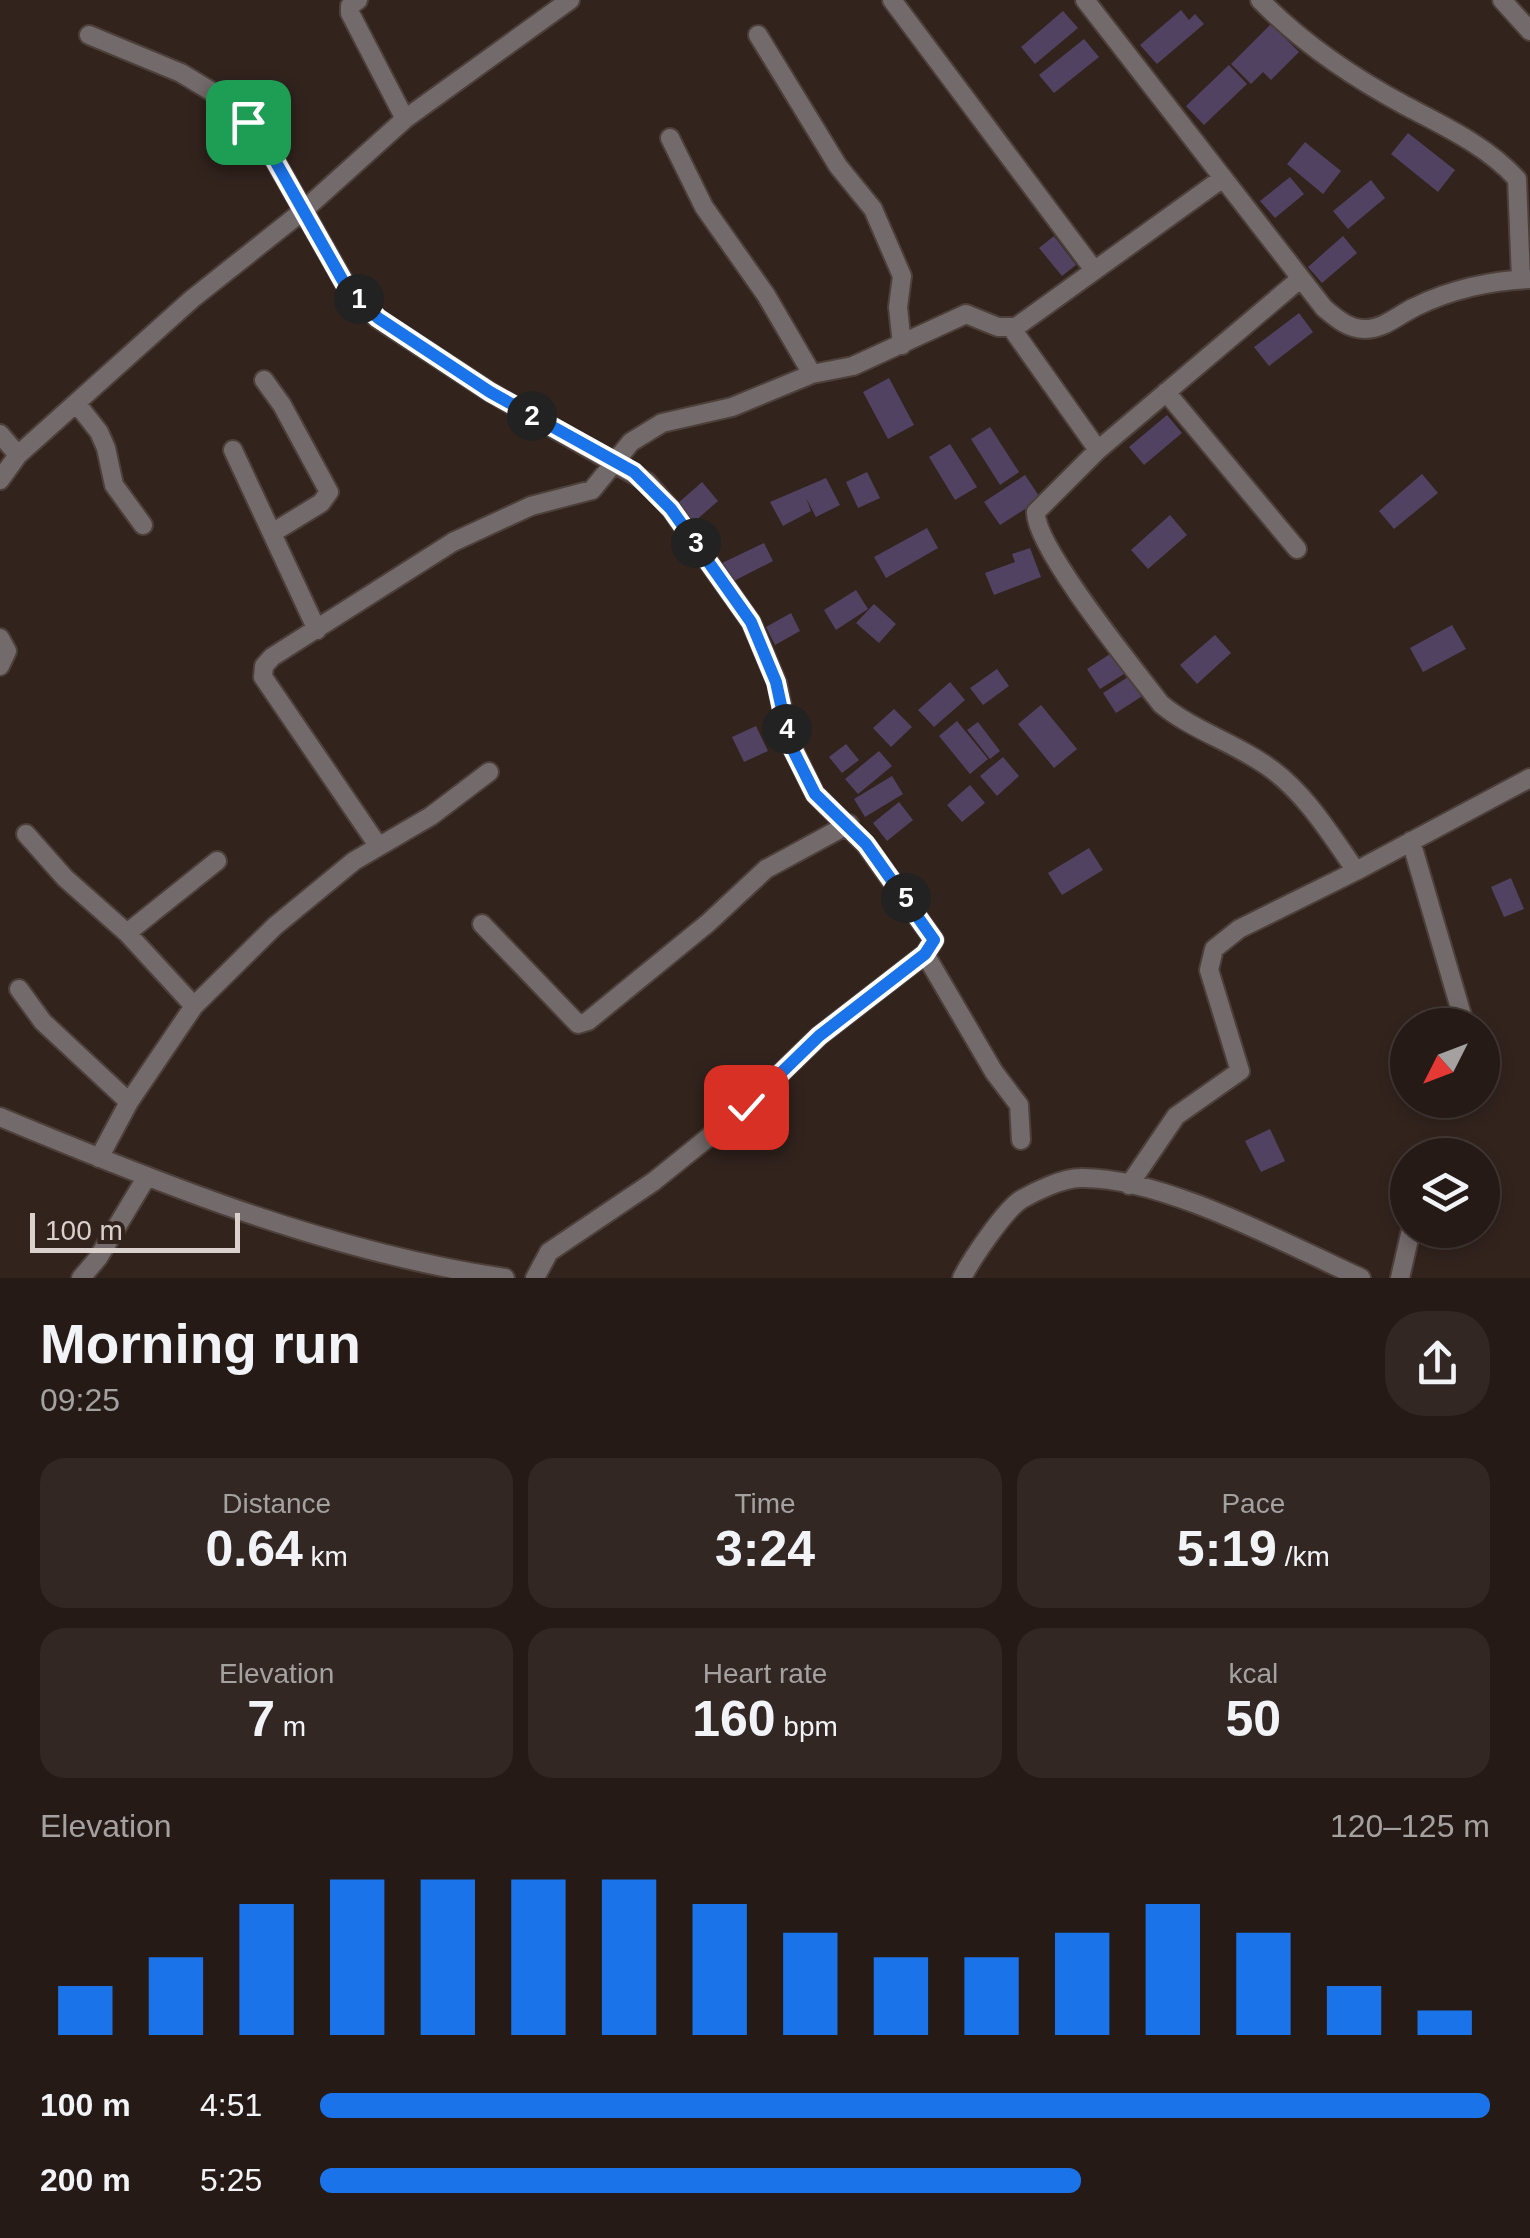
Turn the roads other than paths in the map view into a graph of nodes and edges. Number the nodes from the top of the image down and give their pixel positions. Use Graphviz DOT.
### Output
graph roads {
  1 [pos="358,0"];
  2 [pos="570,0"];
  3 [pos="892,0"];
  4 [pos="1085,0"];
  5 [pos="1260,0"];
  6 [pos="1502,0"];
  7 [pos="1530,31"];
  8 [pos="89,35"];
  9 [pos="758,35"];
  10 [pos="405,119"];
  11 [pos="670,138"];
  12 [pos="1224,178"];
  13 [pos="304,210"];
  14 [pos="1094,270"];
  15 [pos="1300,279"];
  16 [pos="1526,279"];
  17 [pos="1016,328"];
  18 [pos="902,345"];
  19 [pos="812,374"];
  20 [pos="264,380"];
  21 [pos="1166,392"];
  22 [pos="77,404"];
  23 [pos="0,434"];
  24 [pos="232,450"];
  25 [pos="1098,450"];
  26 [pos="18,455"];
  27 [pos="616,464"];
  28 [pos="0,480"];
  29 [pos="143,525"];
  30 [pos="272,533"];
  31 [pos="1297,549"];
  32 [pos="318,630"];
  33 [pos="0,638"];
  34 [pos="0,666"];
  35 [pos="489,772"];
  36 [pos="1530,778"];
  37 [pos="849,824"];
  38 [pos="26,834"];
  39 [pos="1411,842"];
  40 [pos="377,844"];
  41 [pos="218,861"];
  42 [pos="1356,872"];
  43 [pos="482,924"];
  44 [pos="127,933"];
  45 [pos="925,954"];
  46 [pos="19,988"];
  47 [pos="194,1006"];
  48 [pos="1460,1008"];
  49 [pos="129,1102"];
  50 [pos="0,1117"];
  51 [pos="1021,1140"];
  52 [pos="99,1158"];
  53 [pos="146,1178"];
  54 [pos="1130,1185"];
  55 [pos="1407,1248"];
  56 [pos="80,1278"];
  57 [pos="505,1278"];
  58 [pos="535,1278"];
  59 [pos="962,1278"];
  60 [pos="1361,1278"];
  61 [pos="1400,1278"];
  1 -- 10 [label="street"];
  2 -- 10 [label="street"];
  3 -- 14 [label="street"];
  4 -- 12 [label="street"];
  5 -- 16 [label="street"];
  6 -- 7 [label="street"];
  8 -- 13 [label="street"];
  9 -- 18 [label="street"];
  10 -- 13 [label="street"];
  11 -- 19 [label="street"];
  12 -- 14 [label="street"];
  12 -- 15 [label="street"];
  13 -- 22 [label="street"];
  13 -- 27 [label="street"];
  14 -- 17 [label="street"];
  15 -- 16 [label="street"];
  15 -- 21 [label="street"];
  17 -- 18 [label="street"];
  17 -- 25 [label="street"];
  18 -- 19 [label="street"];
  19 -- 27 [label="street"];
  20 -- 30 [label="street"];
  21 -- 25 [label="street"];
  21 -- 31 [label="street"];
  22 -- 26 [label="street"];
  22 -- 29 [label="street"];
  23 -- 26 [label="street"];
  24 -- 30 [label="street"];
  25 -- 42 [label="street"];
  26 -- 28 [label="street"];
  27 -- 32 [label="street"];
  27 -- 37 [label="street"];
  30 -- 32 [label="street"];
  32 -- 40 [label="street"];
  33 -- 34 [label="street"];
  35 -- 40 [label="street"];
  36 -- 39 [label="street"];
  37 -- 43 [label="street"];
  37 -- 45 [label="street"];
  38 -- 44 [label="street"];
  39 -- 42 [label="street"];
  39 -- 48 [label="street"];
  40 -- 47 [label="street"];
  41 -- 44 [label="street"];
  42 -- 54 [label="street"];
  44 -- 47 [label="street"];
  45 -- 51 [label="street"];
  45 -- 58 [label="street"];
  46 -- 49 [label="street"];
  47 -- 49 [label="street"];
  49 -- 52 [label="street"];
  50 -- 52 [label="street"];
  52 -- 53 [label="street"];
  53 -- 56 [label="street"];
  53 -- 57 [label="street"];
  54 -- 59 [label="street"];
  54 -- 60 [label="street"];
  55 -- 61 [label="street"];
}
